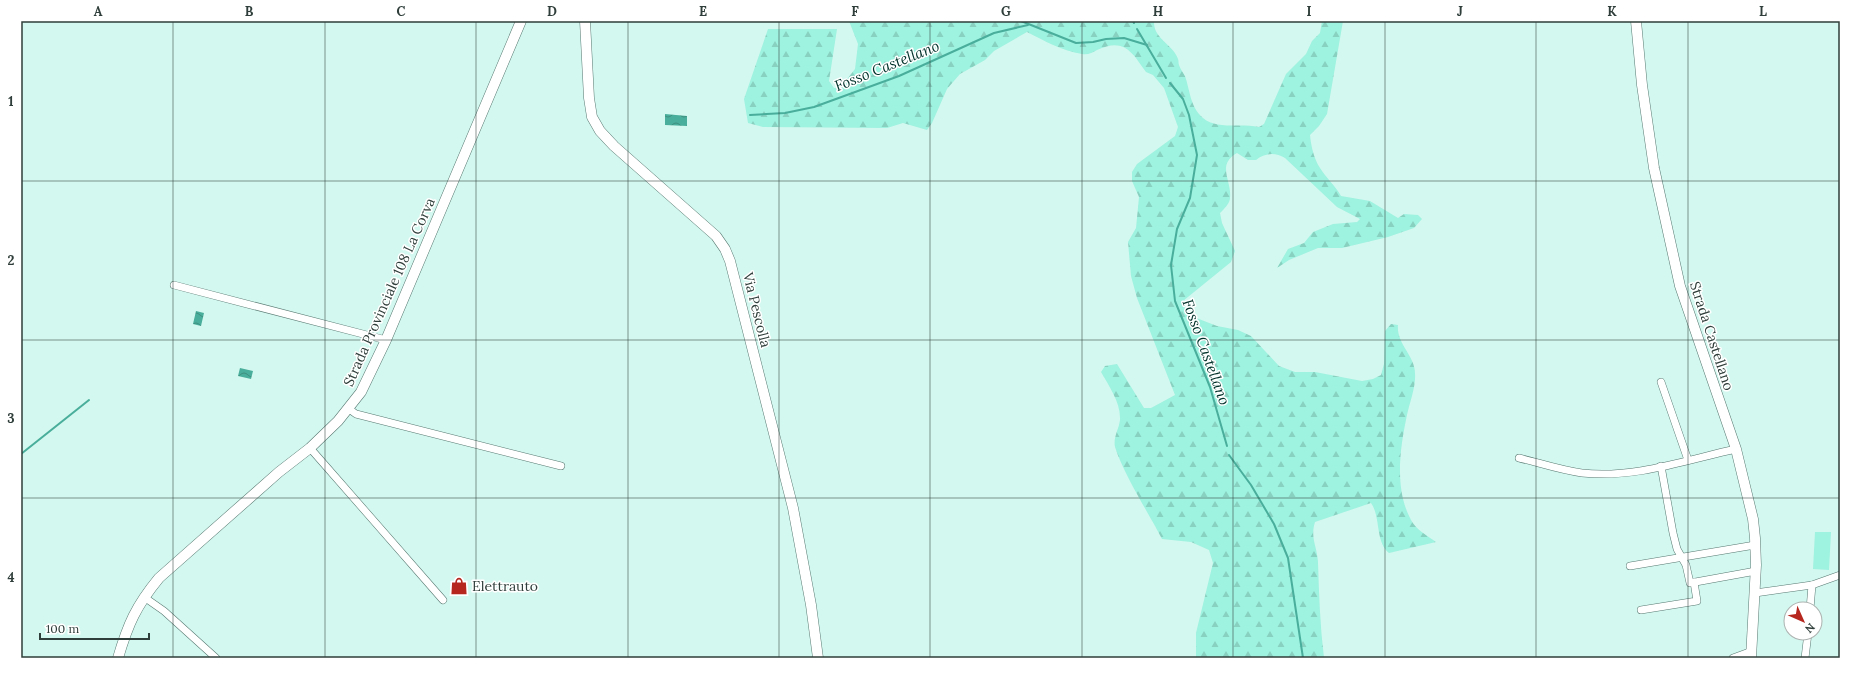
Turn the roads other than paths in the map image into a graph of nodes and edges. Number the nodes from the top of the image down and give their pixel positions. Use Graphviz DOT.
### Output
graph roads {
  1 [pos="521,21"];
  2 [pos="585,21"];
  3 [pos="1636,21"];
  4 [pos="174,285"];
  5 [pos="386,340"];
  6 [pos="1661,382"];
  7 [pos="349,409"];
  8 [pos="310,448"];
  9 [pos="1736,449"];
  10 [pos="1519,458"];
  11 [pos="1688,460"];
  12 [pos="561,466"];
  13 [pos="1661,466"];
  14 [pos="1755,545"];
  15 [pos="1682,557"];
  16 [pos="1630,566"];
  17 [pos="1756,571"];
  18 [pos="1840,575"];
  19 [pos="1694,582"];
  20 [pos="1812,585"];
  21 [pos="1755,594"];
  22 [pos="144,597"];
  23 [pos="443,600"];
  24 [pos="1811,601"];
  25 [pos="1641,610"];
  26 [pos="1807,641"];
  27 [pos="1751,655"];
  28 [pos="118,658"];
  29 [pos="216,658"];
  30 [pos="818,658"];
  31 [pos="1733,658"];
  32 [pos="1805,658"];
  1 -- 5 [label="street, Strada Provinciale 108 La Corva"];
  2 -- 30 [label="street, Via Pescolla"];
  3 -- 9 [label="street, Strada Castellano"];
  4 -- 5 [label="street"];
  5 -- 7 [label="street, Strada Provinciale 108 La Corva"];
  6 -- 11 [label="street"];
  7 -- 8 [label="street, Strada Provinciale 108 La Corva"];
  7 -- 12 [label="street"];
  8 -- 22 [label="street, Strada Provinciale 108 La Corva"];
  8 -- 23 [label="street"];
  9 -- 11 [label="street"];
  9 -- 14 [label="street, Strada Castellano"];
  10 -- 13 [label="street"];
  11 -- 13 [label="street"];
  13 -- 15 [label="street"];
  14 -- 15 [label="street"];
  14 -- 17 [label="street, Strada Castellano"];
  15 -- 16 [label="street"];
  15 -- 19 [label="street"];
  17 -- 19 [label="street"];
  17 -- 21 [label="street, Strada Castellano"];
  18 -- 20 [label="street"];
  19 -- 25 [label="street"];
  20 -- 21 [label="street"];
  20 -- 24 [label="street"];
  21 -- 27 [label="street, Strada Castellano"];
  22 -- 28 [label="street, Strada Provinciale 108 La Corva"];
  22 -- 29 [label="street"];
  26 -- 32 [label="street"];
  27 -- 31 [label="street"];
}
